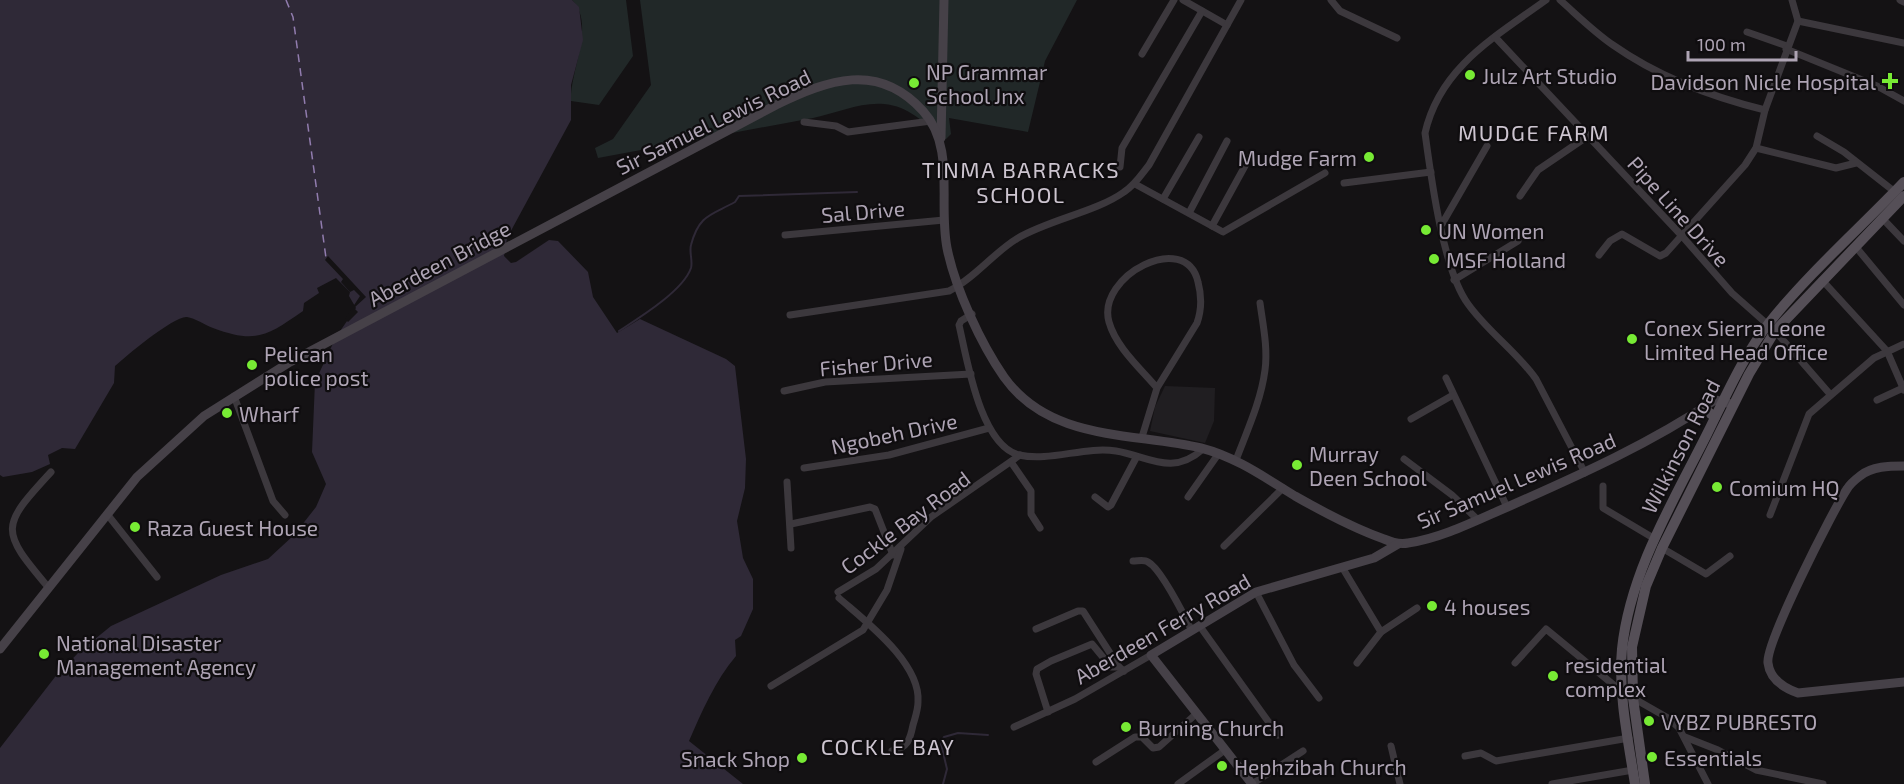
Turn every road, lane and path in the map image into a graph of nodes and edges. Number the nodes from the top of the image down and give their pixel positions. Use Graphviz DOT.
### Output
graph roads {
  1 [pos="944,0"];
  2 [pos="1174,0"];
  3 [pos="1183,0"];
  4 [pos="1241,0"];
  5 [pos="1331,0"];
  6 [pos="1546,0"];
  7 [pos="1560,0"];
  8 [pos="1792,0"];
  9 [pos="1202,11"];
  10 [pos="1798,21"];
  11 [pos="1227,25"];
  12 [pos="1747,32"];
  13 [pos="1495,37"];
  14 [pos="1397,38"];
  15 [pos="1904,43"];
  16 [pos="1787,48"];
  17 [pos="1142,54"];
  18 [pos="1904,101"];
  19 [pos="942,107"];
  20 [pos="1765,110"];
  21 [pos="928,117"];
  22 [pos="804,122"];
  23 [pos="1588,136"];
  24 [pos="1817,136"];
  25 [pos="1199,137"];
  26 [pos="941,141"];
  27 [pos="1227,141"];
  28 [pos="1487,146"];
  29 [pos="1756,148"];
  30 [pos="1251,155"];
  31 [pos="1856,163"];
  32 [pos="1120,167"];
  33 [pos="1431,172"];
  34 [pos="1325,173"];
  35 [pos="1904,182"];
  36 [pos="1344,183"];
  37 [pos="1135,184"];
  38 [pos="1899,194"];
  39 [pos="605,195"];
  40 [pos="1520,196"];
  41 [pos="1163,199"];
  42 [pos="1189,213"];
  43 [pos="1883,219"];
  44 [pos="944,220"];
  45 [pos="1442,224"];
  46 [pos="1212,226"];
  47 [pos="785,235"];
  48 [pos="1682,236"];
  49 [pos="1518,241"];
  50 [pos="1904,241"];
  51 [pos="1855,246"];
  52 [pos="1599,255"];
  53 [pos="1454,280"];
  54 [pos="1822,280"];
  55 [pos="959,286"];
  56 [pos="1260,303"];
  57 [pos="1904,305"];
  58 [pos="972,314"];
  59 [pos="790,315"];
  60 [pos="1772,328"];
  61 [pos="1904,344"];
  62 [pos="1887,351"];
  63 [pos="971,374"];
  64 [pos="1446,378"];
  65 [pos="1157,388"];
  66 [pos="1904,389"];
  67 [pos="784,391"];
  68 [pos="1829,393"];
  69 [pos="1453,395"];
  70 [pos="234,396"];
  71 [pos="1877,400"];
  72 [pos="1723,407"];
  73 [pos="1703,408"];
  74 [pos="1411,419"];
  75 [pos="989,428"];
  76 [pos="1142,437"];
  77 [pos="1203,448"];
  78 [pos="1219,453"];
  79 [pos="1020,455"];
  80 [pos="1136,458"];
  81 [pos="1404,459"];
  82 [pos="1236,460"];
  83 [pos="1011,462"];
  84 [pos="1904,466"];
  85 [pos="804,468"];
  86 [pos="51,472"];
  87 [pos="1586,473"];
  88 [pos="787,482"];
  89 [pos="1603,486"];
  90 [pos="1283,488"];
  91 [pos="1095,497"];
  92 [pos="1188,497"];
  93 [pos="1507,507"];
  94 [pos="8,514"];
  95 [pos="107,514"];
  96 [pos="285,515"];
  97 [pos="1770,515"];
  98 [pos="1478,520"];
  99 [pos="791,524"];
  100 [pos="1040,528"];
  101 [pos="1398,544"];
  102 [pos="1658,544"];
  103 [pos="902,546"];
  104 [pos="1224,546"];
  105 [pos="790,548"];
  106 [pos="12,555"];
  107 [pos="893,555"];
  108 [pos="1730,556"];
  109 [pos="1133,561"];
  110 [pos="1342,567"];
  111 [pos="157,577"];
  112 [pos="48,587"];
  113 [pos="1256,592"];
  114 [pos="1417,608"];
  115 [pos="868,622"];
  116 [pos="1195,627"];
  117 [pos="1036,629"];
  118 [pos="1381,632"];
  119 [pos="0,649"];
  120 [pos="1150,655"];
  121 [pos="1357,663"];
  122 [pos="1515,663"];
  123 [pos="1121,669"];
  124 [pos="1904,682"];
  125 [pos="771,686"];
  126 [pos="1621,691"];
  127 [pos="1319,698"];
  128 [pos="1633,698"];
  129 [pos="1048,712"];
  130 [pos="1196,714"];
  131 [pos="1014,727"];
  132 [pos="1278,735"];
  133 [pos="1685,737"];
  134 [pos="1629,738"];
  135 [pos="1391,746"];
  136 [pos="892,750"];
  137 [pos="1225,750"];
  138 [pos="1303,751"];
  139 [pos="1465,756"];
  140 [pos="1096,762"];
  141 [pos="1633,771"];
  142 [pos="1178,784"];
  143 [pos="1252,784"];
  144 [pos="1400,784"];
  145 [pos="1552,784"];
  146 [pos="1635,784"];
  147 [pos="1645,784"];
  148 [pos="1708,784"];
  149 [pos="1823,784"];
  1 -- 19 [label="main road"];
  2 -- 17 [label="street"];
  3 -- 9 [label="street"];
  4 -- 11 [label="street"];
  5 -- 14 [label="street"];
  6 -- 13 [label="street"];
  7 -- 20 [label="street"];
  8 -- 10 [label="street"];
  9 -- 11 [label="street"];
  9 -- 32 [label="street"];
  10 -- 15 [label="street"];
  10 -- 16 [label="street"];
  11 -- 37 [label="street"];
  12 -- 16 [label="street"];
  13 -- 23 [label="street, Pipe Line Drive"];
  13 -- 33 [label="street"];
  16 -- 18 [label="street"];
  16 -- 20 [label="street"];
  19 -- 21 [label="main road"];
  19 -- 26 [label="main road"];
  20 -- 29 [label="street"];
  21 -- 22 [label="street"];
  21 -- 26 [label="main road, Sir Samuel Lewis Road"];
  21 -- 39 [label="main road, Sir Samuel Lewis Road"];
  23 -- 40 [label="street"];
  23 -- 48 [label="street, Pipe Line Drive"];
  24 -- 31 [label="street"];
  25 -- 41 [label="street"];
  26 -- 44 [label="main road, Sir Samuel Lewis Road"];
  27 -- 42 [label="street"];
  28 -- 45 [label="street"];
  29 -- 31 [label="street"];
  29 -- 48 [label="street"];
  30 -- 46 [label="street"];
  31 -- 38 [label="street"];
  33 -- 36 [label="street"];
  33 -- 45 [label="street"];
  34 -- 46 [label="street"];
  35 -- 38 [label="main road, Wilkinson Road"];
  37 -- 41 [label="street"];
  37 -- 55 [label="street"];
  38 -- 43 [label="main road, Wilkinson Road"];
  38 -- 60 [label="main road, Wilkinson Road"];
  39 -- 70 [label="main road, Aberdeen Bridge"];
  41 -- 42 [label="street"];
  42 -- 46 [label="street"];
  43 -- 50 [label="street"];
  43 -- 51 [label="main road, Wilkinson Road"];
  44 -- 47 [label="street, Sal Drive"];
  44 -- 55 [label="main road, Sir Samuel Lewis Road"];
  45 -- 53 [label="street"];
  48 -- 52 [label="street"];
  48 -- 60 [label="street, Pipe Line Drive"];
  49 -- 53 [label="street"];
  51 -- 54 [label="main road, Wilkinson Road"];
  51 -- 57 [label="street"];
  53 -- 87 [label="street"];
  54 -- 60 [label="main road, Wilkinson Road"];
  54 -- 62 [label="street"];
  55 -- 58 [label="main road, Sir Samuel Lewis Road"];
  55 -- 59 [label="street"];
  56 -- 82 [label="street"];
  58 -- 63 [label="street"];
  58 -- 76 [label="main road, Sir Samuel Lewis Road"];
  60 -- 68 [label="street, Pipe Line Drive"];
  60 -- 72 [label="main road, Wilkinson Road"];
  60 -- 72 [label="main road, Wilkinson Road"];
  61 -- 62 [label="street"];
  62 -- 66 [label="street"];
  62 -- 68 [label="street"];
  63 -- 67 [label="street, Fisher Drive"];
  63 -- 75 [label="street"];
  64 -- 69 [label="street"];
  65 -- 65 [label="street"];
  65 -- 76 [label="street"];
  66 -- 71 [label="street"];
  68 -- 97 [label="street"];
  69 -- 74 [label="street"];
  69 -- 93 [label="street"];
  70 -- 95 [label="main road"];
  70 -- 96 [label="street"];
  72 -- 73 [label="main road"];
  72 -- 102 [label="main road, Wilkinson Road"];
  73 -- 87 [label="main road, Sir Samuel Lewis Road"];
  75 -- 79 [label="street"];
  75 -- 85 [label="street, Ngobeh Drive"];
  76 -- 77 [label="main road, Sir Samuel Lewis Road"];
  77 -- 78 [label="main road, Sir Samuel Lewis Road"];
  77 -- 80 [label="street"];
  78 -- 82 [label="main road, Sir Samuel Lewis Road"];
  78 -- 92 [label="street"];
  79 -- 80 [label="street"];
  79 -- 83 [label="street, Cockle Bay Road"];
  80 -- 91 [label="street"];
  81 -- 98 [label="street"];
  82 -- 90 [label="main road, Sir Samuel Lewis Road"];
  83 -- 100 [label="street"];
  83 -- 103 [label="street, Cockle Bay Road"];
  84 -- 124 [label="main road"];
  86 -- 94 [label="street"];
  87 -- 93 [label="main road, Sir Samuel Lewis Road"];
  88 -- 99 [label="street"];
  89 -- 102 [label="street"];
  90 -- 101 [label="main road, Sir Samuel Lewis Road"];
  90 -- 104 [label="street"];
  93 -- 98 [label="main road, Sir Samuel Lewis Road"];
  95 -- 111 [label="street"];
  95 -- 112 [label="main road"];
  98 -- 101 [label="main road, Sir Samuel Lewis Road"];
  99 -- 105 [label="street"];
  99 -- 107 [label="street"];
  101 -- 110 [label="main road, Aberdeen Ferry Road"];
  102 -- 108 [label="street"];
  102 -- 126 [label="main road, Wilkinson Road"];
  102 -- 128 [label="main road, Wilkinson Road"];
  103 -- 107 [label="street, Cockle Bay Road"];
  103 -- 115 [label="street"];
  106 -- 112 [label="street"];
  107 -- 115 [label="street, Cockle Bay Road"];
  109 -- 116 [label="street"];
  110 -- 113 [label="main road, Aberdeen Ferry Road"];
  110 -- 118 [label="street"];
  112 -- 119 [label="main road"];
  113 -- 116 [label="main road, Aberdeen Ferry Road"];
  113 -- 127 [label="street"];
  114 -- 118 [label="street"];
  115 -- 125 [label="street"];
  115 -- 136 [label="street"];
  116 -- 120 [label="main road, Aberdeen Ferry Road"];
  116 -- 132 [label="street"];
  117 -- 123 [label="street"];
  118 -- 121 [label="street"];
  120 -- 123 [label="street, Aberdeen Ferry Road"];
  120 -- 130 [label="main road"];
  122 -- 126 [label="street"];
  123 -- 129 [label="street, Aberdeen Ferry Road"];
  123 -- 129 [label="street"];
  126 -- 134 [label="main road, Wilkinson Road"];
  128 -- 133 [label="street"];
  128 -- 147 [label="main road, Wilkinson Road"];
  129 -- 131 [label="street, Aberdeen Ferry Road"];
  130 -- 137 [label="main road"];
  130 -- 140 [label="street"];
  133 -- 148 [label="street"];
  133 -- 149 [label="street"];
  134 -- 139 [label="street"];
  134 -- 141 [label="main road, Wilkinson Road"];
  135 -- 144 [label="street"];
  137 -- 142 [label="street"];
  137 -- 143 [label="main road"];
  138 -- 143 [label="street"];
  141 -- 145 [label="street"];
  141 -- 146 [label="main road, Wilkinson Road"];
}
